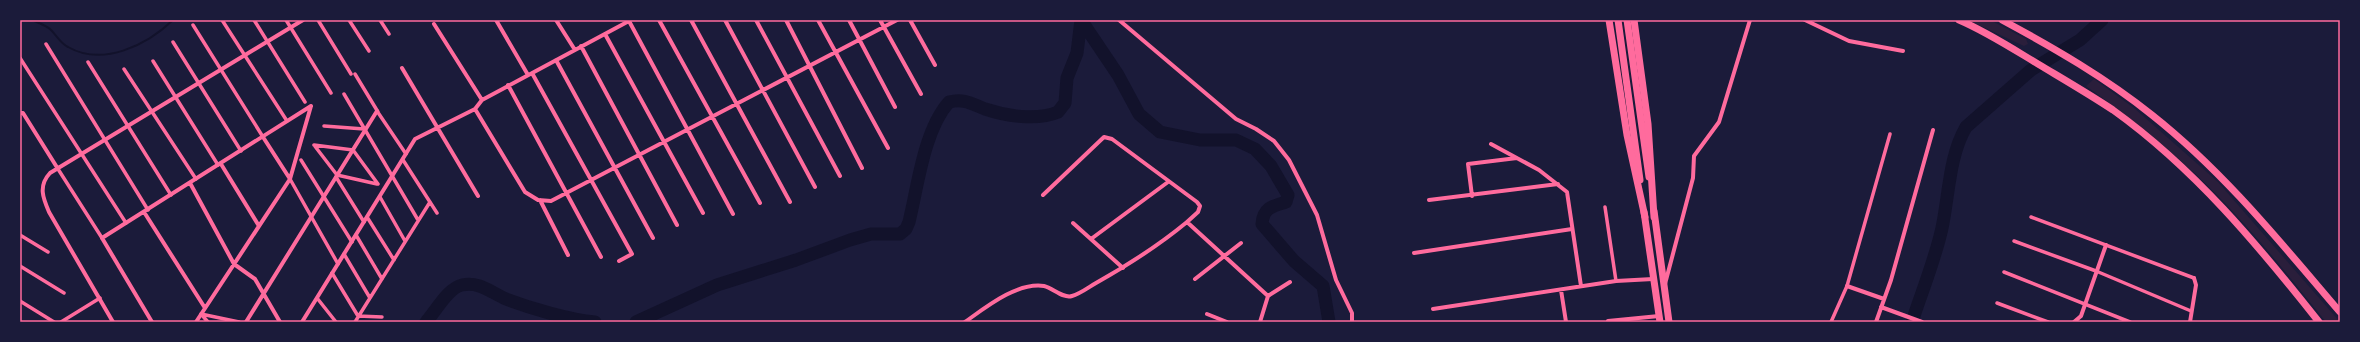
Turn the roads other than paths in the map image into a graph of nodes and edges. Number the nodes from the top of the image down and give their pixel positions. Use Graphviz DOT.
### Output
graph roads {
  1 [pos="222,20"];
  2 [pos="254,20"];
  3 [pos="286,20"];
  4 [pos="303,20"];
  5 [pos="318,20"];
  6 [pos="349,20"];
  7 [pos="380,20"];
  8 [pos="496,20"];
  9 [pos="556,20"];
  10 [pos="659,20"];
  11 [pos="691,20"];
  12 [pos="724,20"];
  13 [pos="756,20"];
  14 [pos="786,20"];
  15 [pos="818,20"];
  16 [pos="849,20"];
  17 [pos="880,20"];
  18 [pos="897,20"];
  19 [pos="910,20"];
  20 [pos="1119,20"];
  21 [pos="1609,20"];
  22 [pos="1618,20"];
  23 [pos="1627,20"];
  24 [pos="1634,20"];
  25 [pos="1750,20"];
  26 [pos="1805,20"];
  27 [pos="1959,20"];
  28 [pos="2002,20"];
  29 [pos="629,21"];
  30 [pos="434,24"];
  31 [pos="193,25"];
  32 [pos="884,27"];
  33 [pos="291,28"];
  34 [pos="388,34"];
  35 [pos="605,34"];
  36 [pos="859,40"];
  37 [pos="173,42"];
  38 [pos="268,42"];
  39 [pos="46,44"];
  40 [pos="581,46"];
  41 [pos="575,50"];
  42 [pos="1903,51"];
  43 [pos="369,52"];
  44 [pos="836,52"];
  45 [pos="245,56"];
  46 [pos="20,58"];
  47 [pos="556,60"];
  48 [pos="153,61"];
  49 [pos="88,62"];
  50 [pos="935,65"];
  51 [pos="809,66"];
  52 [pos="402,68"];
  53 [pos="124,69"];
  54 [pos="221,70"];
  55 [pos="530,74"];
  56 [pos="786,78"];
  57 [pos="199,83"];
  58 [pos="508,85"];
  59 [pos="762,90"];
  60 [pos="331,93"];
  61 [pos="344,94"];
  62 [pos="921,94"];
  63 [pos="176,98"];
  64 [pos="482,100"];
  65 [pos="305,102"];
  66 [pos="737,104"];
  67 [pos="895,108"];
  68 [pos="475,110"];
  69 [pos="21,112"];
  70 [pos="152,112"];
  71 [pos="378,112"];
  72 [pos="712,116"];
  73 [pos="287,121"];
  74 [pos="324,126"];
  75 [pos="128,127"];
  76 [pos="437,129"];
  77 [pos="687,129"];
  78 [pos="364,130"];
  79 [pos="1933,130"];
  80 [pos="1890,134"];
  81 [pos="263,137"];
  82 [pos="106,140"];
  83 [pos="664,142"];
  84 [pos="1491,144"];
  85 [pos="888,148"];
  86 [pos="353,150"];
  87 [pos="241,151"];
  88 [pos="406,154"];
  89 [pos="639,154"];
  90 [pos="82,155"];
  91 [pos="1517,158"];
  92 [pos="302,160"];
  93 [pos="403,160"];
  94 [pos="220,164"];
  95 [pos="614,168"];
  96 [pos="862,168"];
  97 [pos="58,169"];
  98 [pos="337,176"];
  99 [pos="392,176"];
  100 [pos="840,176"];
  101 [pos="196,179"];
  102 [pos="290,179"];
  103 [pos="591,180"];
  104 [pos="1168,182"];
  105 [pos="190,183"];
  106 [pos="1558,184"];
  107 [pos="815,187"];
  108 [pos="566,192"];
  109 [pos="171,195"];
  110 [pos="1043,195"];
  111 [pos="478,196"];
  112 [pos="1472,196"];
  113 [pos="324,197"];
  114 [pos="380,197"];
  115 [pos="540,200"];
  116 [pos="1429,200"];
  117 [pos="430,202"];
  118 [pos="760,202"];
  119 [pos="790,202"];
  120 [pos="1605,207"];
  121 [pos="146,211"];
  122 [pos="437,213"];
  123 [pos="702,213"];
  124 [pos="733,214"];
  125 [pos="1654,216"];
  126 [pos="311,217"];
  127 [pos="367,217"];
  128 [pos="1645,217"];
  129 [pos="2031,217"];
  130 [pos="418,220"];
  131 [pos="364,222"];
  132 [pos="1187,222"];
  133 [pos="126,223"];
  134 [pos="1073,223"];
  135 [pos="677,225"];
  136 [pos="259,226"];
  137 [pos="1572,228"];
  138 [pos="20,235"];
  139 [pos="356,235"];
  140 [pos="102,238"];
  141 [pos="653,238"];
  142 [pos="1090,239"];
  143 [pos="405,241"];
  144 [pos="2014,241"];
  145 [pos="352,242"];
  146 [pos="1241,243"];
  147 [pos="2106,245"];
  148 [pos="48,252"];
  149 [pos="1414,253"];
  150 [pos="344,254"];
  151 [pos="568,255"];
  152 [pos="1224,255"];
  153 [pos="601,257"];
  154 [pos="394,260"];
  155 [pos="620,260"];
  156 [pos="234,264"];
  157 [pos="338,264"];
  158 [pos="20,266"];
  159 [pos="1123,268"];
  160 [pos="2096,271"];
  161 [pos="2004,272"];
  162 [pos="332,274"];
  163 [pos="2194,278"];
  164 [pos="382,279"];
  165 [pos="1195,279"];
  166 [pos="1653,279"];
  167 [pos="1616,281"];
  168 [pos="1290,282"];
  169 [pos="1581,286"];
  170 [pos="1847,286"];
  171 [pos="1561,290"];
  172 [pos="1664,290"];
  173 [pos="64,293"];
  174 [pos="263,295"];
  175 [pos="1268,296"];
  176 [pos="100,298"];
  177 [pos="317,298"];
  178 [pos="370,298"];
  179 [pos="1884,299"];
  180 [pos="20,301"];
  181 [pos="1997,303"];
  182 [pos="2085,304"];
  183 [pos="1881,307"];
  184 [pos="205,308"];
  185 [pos="1433,309"];
  186 [pos="2191,310"];
  187 [pos="2340,312"];
  188 [pos="201,314"];
  189 [pos="1207,314"];
  190 [pos="358,316"];
  191 [pos="382,317"];
  192 [pos="1660,319"];
  193 [pos="54,322"];
  194 [pos="61,322"];
  195 [pos="113,322"];
  196 [pos="152,322"];
  197 [pos="196,322"];
  198 [pos="208,322"];
  199 [pos="239,322"];
  200 [pos="246,322"];
  201 [pos="280,322"];
  202 [pos="302,322"];
  203 [pos="336,322"];
  204 [pos="355,322"];
  205 [pos="966,322"];
  206 [pos="1227,322"];
  207 [pos="1260,322"];
  208 [pos="1352,322"];
  209 [pos="1566,322"];
  210 [pos="1608,322"];
  211 [pos="1669,322"];
  212 [pos="1831,322"];
  213 [pos="1876,322"];
  214 [pos="1922,322"];
  215 [pos="2048,322"];
  216 [pos="2074,322"];
  217 [pos="2130,322"];
  218 [pos="2190,322"];
  219 [pos="2319,322"];
  1 -- 45 [label="street"];
  2 -- 38 [label="street"];
  3 -- 33 [label="street"];
  4 -- 33 [label="street"];
  5 -- 71 [label="street"];
  6 -- 43 [label="street"];
  7 -- 34 [label="street"];
  8 -- 55 [label="street"];
  9 -- 41 [label="street"];
  10 -- 72 [label="street"];
  11 -- 66 [label="street"];
  12 -- 59 [label="street"];
  13 -- 56 [label="street"];
  14 -- 51 [label="street"];
  15 -- 44 [label="street"];
  16 -- 36 [label="street"];
  17 -- 32 [label="street"];
  18 -- 32 [label="street"];
  19 -- 50 [label="street"];
  20 -- 208 [label="street"];
  21 -- 128 [label="main road"];
  22 -- 128 [label="main road"];
  23 -- 125 [label="main road"];
  24 -- 125 [label="main road"];
  25 -- 172 [label="street"];
  26 -- 42 [label="street"];
  27 -- 219 [label="main road"];
  28 -- 187 [label="main road"];
  29 -- 35 [label="street"];
  29 -- 77 [label="street"];
  30 -- 64 [label="street"];
  31 -- 54 [label="street"];
  32 -- 36 [label="street"];
  32 -- 62 [label="street"];
  33 -- 38 [label="street"];
  33 -- 60 [label="street"];
  35 -- 40 [label="street"];
  35 -- 83 [label="street"];
  36 -- 44 [label="street"];
  36 -- 67 [label="street"];
  37 -- 57 [label="street"];
  38 -- 45 [label="street"];
  38 -- 65 [label="street"];
  39 -- 82 [label="street"];
  40 -- 41 [label="street"];
  40 -- 89 [label="street"];
  41 -- 47 [label="street"];
  44 -- 51 [label="street"];
  44 -- 85 [label="street"];
  45 -- 54 [label="street"];
  45 -- 73 [label="street"];
  46 -- 90 [label="street"];
  47 -- 55 [label="street"];
  47 -- 95 [label="street"];
  48 -- 63 [label="street"];
  49 -- 75 [label="street"];
  51 -- 56 [label="street"];
  51 -- 96 [label="street"];
  52 -- 76 [label="street"];
  53 -- 70 [label="street"];
  54 -- 57 [label="street"];
  54 -- 81 [label="street"];
  55 -- 58 [label="street"];
  55 -- 103 [label="street"];
  56 -- 59 [label="street"];
  56 -- 100 [label="street"];
  57 -- 63 [label="street"];
  57 -- 87 [label="street"];
  58 -- 64 [label="street"];
  58 -- 108 [label="street"];
  59 -- 66 [label="street"];
  59 -- 107 [label="street"];
  61 -- 78 [label="street"];
  63 -- 70 [label="street"];
  63 -- 94 [label="street"];
  64 -- 68 [label="street"];
  66 -- 72 [label="street"];
  66 -- 119 [label="street"];
  68 -- 76 [label="street"];
  68 -- 115 [label="street"];
  69 -- 97 [label="street"];
  70 -- 75 [label="street"];
  70 -- 101 [label="street"];
  71 -- 78 [label="street"];
  71 -- 88 [label="street"];
  72 -- 77 [label="street"];
  72 -- 118 [label="street"];
  73 -- 81 [label="street"];
  73 -- 102 [label="street"];
  74 -- 78 [label="street"];
  75 -- 82 [label="street"];
  75 -- 109 [label="street"];
  76 -- 88 [label="street"];
  76 -- 111 [label="street"];
  77 -- 83 [label="street"];
  77 -- 124 [label="street"];
  78 -- 86 [label="street"];
  78 -- 99 [label="street"];
  79 -- 179 [label="street"];
  80 -- 170 [label="street"];
  81 -- 87 [label="street"];
  81 -- 102 [label="street"];
  82 -- 90 [label="street"];
  82 -- 121 [label="street"];
  83 -- 89 [label="street"];
  83 -- 123 [label="street"];
  84 -- 91 [label="street"];
  86 -- 98 [label="street"];
  86 -- 98 [label="street"];
  86 -- 98 [label="street"];
  87 -- 94 [label="street"];
  88 -- 93 [label="street"];
  89 -- 95 [label="street"];
  89 -- 135 [label="street"];
  90 -- 97 [label="street"];
  90 -- 133 [label="street"];
  91 -- 106 [label="street"];
  91 -- 112 [label="street"];
  92 -- 113 [label="street"];
  93 -- 99 [label="street"];
  93 -- 117 [label="street"];
  94 -- 101 [label="street"];
  94 -- 136 [label="street"];
  95 -- 103 [label="street"];
  95 -- 141 [label="street"];
  97 -- 140 [label="street"];
  97 -- 176 [label="street"];
  98 -- 113 [label="street"];
  98 -- 131 [label="street"];
  99 -- 114 [label="street"];
  99 -- 130 [label="street"];
  101 -- 105 [label="street"];
  102 -- 126 [label="street"];
  102 -- 136 [label="street"];
  103 -- 108 [label="street"];
  103 -- 155 [label="street"];
  104 -- 110 [label="street"];
  104 -- 132 [label="street"];
  104 -- 142 [label="street"];
  105 -- 109 [label="street"];
  105 -- 156 [label="street"];
  106 -- 112 [label="street"];
  106 -- 137 [label="street"];
  108 -- 115 [label="street"];
  108 -- 153 [label="street"];
  109 -- 121 [label="street"];
  112 -- 116 [label="street"];
  113 -- 126 [label="street"];
  113 -- 145 [label="street"];
  114 -- 127 [label="street"];
  114 -- 143 [label="street"];
  115 -- 151 [label="street"];
  117 -- 122 [label="street"];
  117 -- 130 [label="street"];
  120 -- 167 [label="street"];
  121 -- 133 [label="street"];
  121 -- 184 [label="street"];
  125 -- 172 [label="main road"];
  126 -- 157 [label="street"];
  126 -- 174 [label="street"];
  127 -- 131 [label="street"];
  127 -- 154 [label="street"];
  128 -- 166 [label="main road"];
  129 -- 147 [label="street"];
  130 -- 143 [label="street"];
  131 -- 139 [label="street"];
  132 -- 152 [label="street"];
  132 -- 159 [label="street"];
  133 -- 140 [label="street"];
  134 -- 142 [label="street"];
  136 -- 156 [label="street"];
  137 -- 149 [label="street"];
  137 -- 169 [label="street"];
  138 -- 148 [label="street"];
  139 -- 145 [label="street"];
  139 -- 164 [label="street"];
  140 -- 196 [label="street"];
  142 -- 159 [label="street"];
  143 -- 154 [label="street"];
  144 -- 160 [label="street"];
  145 -- 150 [label="street"];
  146 -- 152 [label="street"];
  147 -- 160 [label="street"];
  147 -- 163 [label="street"];
  150 -- 157 [label="street"];
  150 -- 178 [label="street"];
  152 -- 165 [label="street"];
  152 -- 175 [label="street"];
  154 -- 164 [label="street"];
  156 -- 174 [label="street"];
  156 -- 184 [label="street"];
  157 -- 162 [label="street"];
  158 -- 173 [label="street"];
  159 -- 205 [label="street"];
  160 -- 182 [label="street"];
  160 -- 186 [label="street"];
  161 -- 182 [label="street"];
  162 -- 177 [label="street"];
  162 -- 190 [label="street"];
  163 -- 186 [label="street"];
  164 -- 178 [label="street"];
  166 -- 167 [label="street"];
  166 -- 192 [label="main road"];
  167 -- 169 [label="street"];
  168 -- 175 [label="street"];
  169 -- 171 [label="street"];
  170 -- 179 [label="street"];
  170 -- 212 [label="street"];
  171 -- 185 [label="street"];
  171 -- 209 [label="street"];
  172 -- 211 [label="main road"];
  174 -- 200 [label="street"];
  174 -- 201 [label="street"];
  175 -- 207 [label="street"];
  176 -- 194 [label="street"];
  176 -- 195 [label="street"];
  177 -- 202 [label="street"];
  177 -- 203 [label="street"];
  178 -- 190 [label="street"];
  179 -- 183 [label="street"];
  180 -- 193 [label="street"];
  181 -- 215 [label="street"];
  182 -- 216 [label="street"];
  182 -- 217 [label="street"];
  183 -- 213 [label="street"];
  183 -- 214 [label="street"];
  184 -- 188 [label="street"];
  186 -- 218 [label="street"];
  188 -- 197 [label="street"];
  188 -- 198 [label="street"];
  188 -- 199 [label="street"];
  189 -- 206 [label="street"];
  190 -- 191 [label="street"];
  190 -- 204 [label="street"];
  192 -- 210 [label="street"];
}
